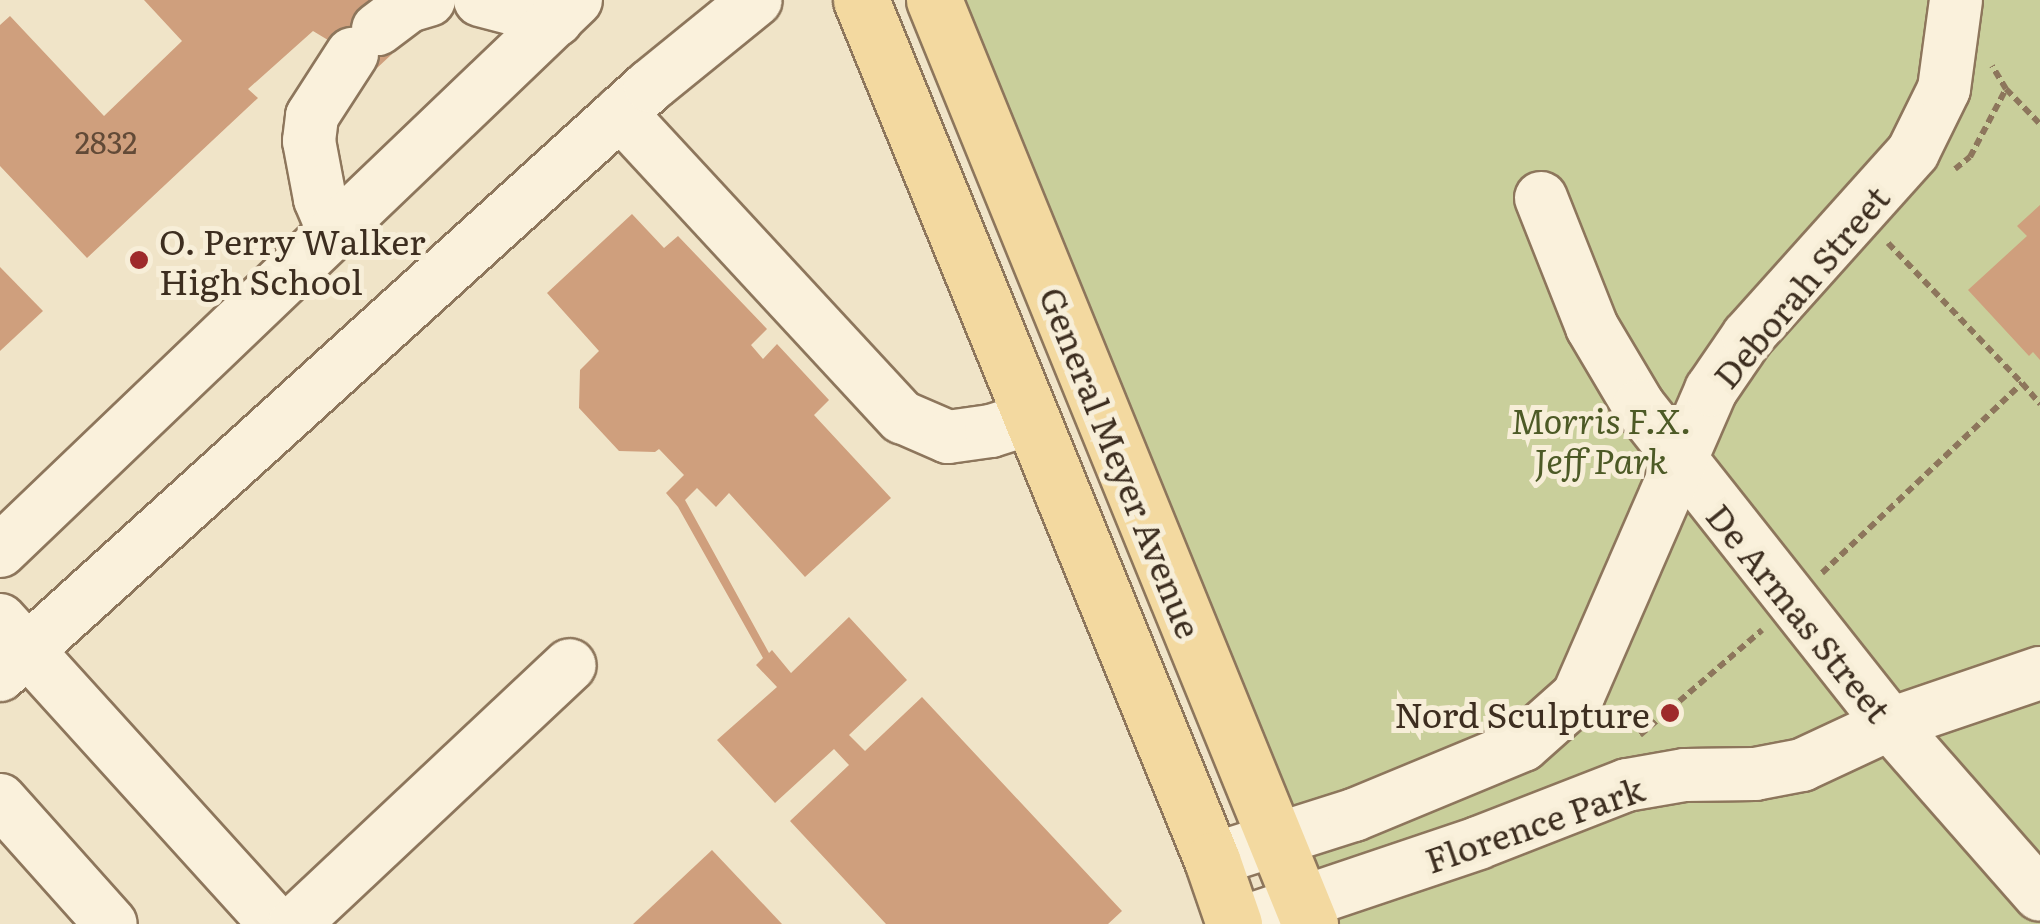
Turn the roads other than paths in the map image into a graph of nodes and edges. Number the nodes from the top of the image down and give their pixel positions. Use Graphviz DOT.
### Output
graph roads {
  1 [pos="428,0"];
  2 [pos="480,0"];
  3 [pos="756,0"];
  4 [pos="861,0"];
  5 [pos="934,0"];
  6 [pos="1956,0"];
  7 [pos="566,10"];
  8 [pos="620,113"];
  9 [pos="1541,198"];
  10 [pos="334,232"];
  11 [pos="1032,418"];
  12 [pos="1682,465"];
  13 [pos="0,551"];
  14 [pos="9,648"];
  15 [pos="570,664"];
  16 [pos="2039,674"];
  17 [pos="1890,724"];
  18 [pos="0,800"];
  19 [pos="1274,840"];
  20 [pos="1212,860"];
  21 [pos="2040,895"];
  22 [pos="1306,913"];
  23 [pos="111,924"];
  24 [pos="276,924"];
  25 [pos="294,924"];
  26 [pos="1236,924"];
  1 -- 10 [label="street"];
  2 -- 7 [label="street"];
  3 -- 8 [label="street"];
  4 -- 11 [label="main road, General Meyer Avenue"];
  5 -- 19 [label="main road, General Meyer Avenue"];
  6 -- 12 [label="street, Deborah Street"];
  7 -- 10 [label="street"];
  8 -- 11 [label="street"];
  8 -- 14 [label="street"];
  9 -- 12 [label="street, De Armas Street"];
  10 -- 13 [label="street"];
  11 -- 20 [label="main road, General Meyer Avenue"];
  12 -- 17 [label="street, De Armas Street"];
  12 -- 19 [label="street, Deborah Street"];
  14 -- 24 [label="street"];
  15 -- 25 [label="street"];
  16 -- 17 [label="street, Florence Park"];
  17 -- 21 [label="street, De Armas Street"];
  17 -- 22 [label="street, Florence Park"];
  18 -- 23 [label="street"];
  19 -- 20 [label="street, Deborah Street"];
  19 -- 22 [label="main road, General Meyer Avenue"];
  20 -- 26 [label="main road, General Meyer Avenue"];
  22 -- 26 [label="street, Florence Park"];
}
